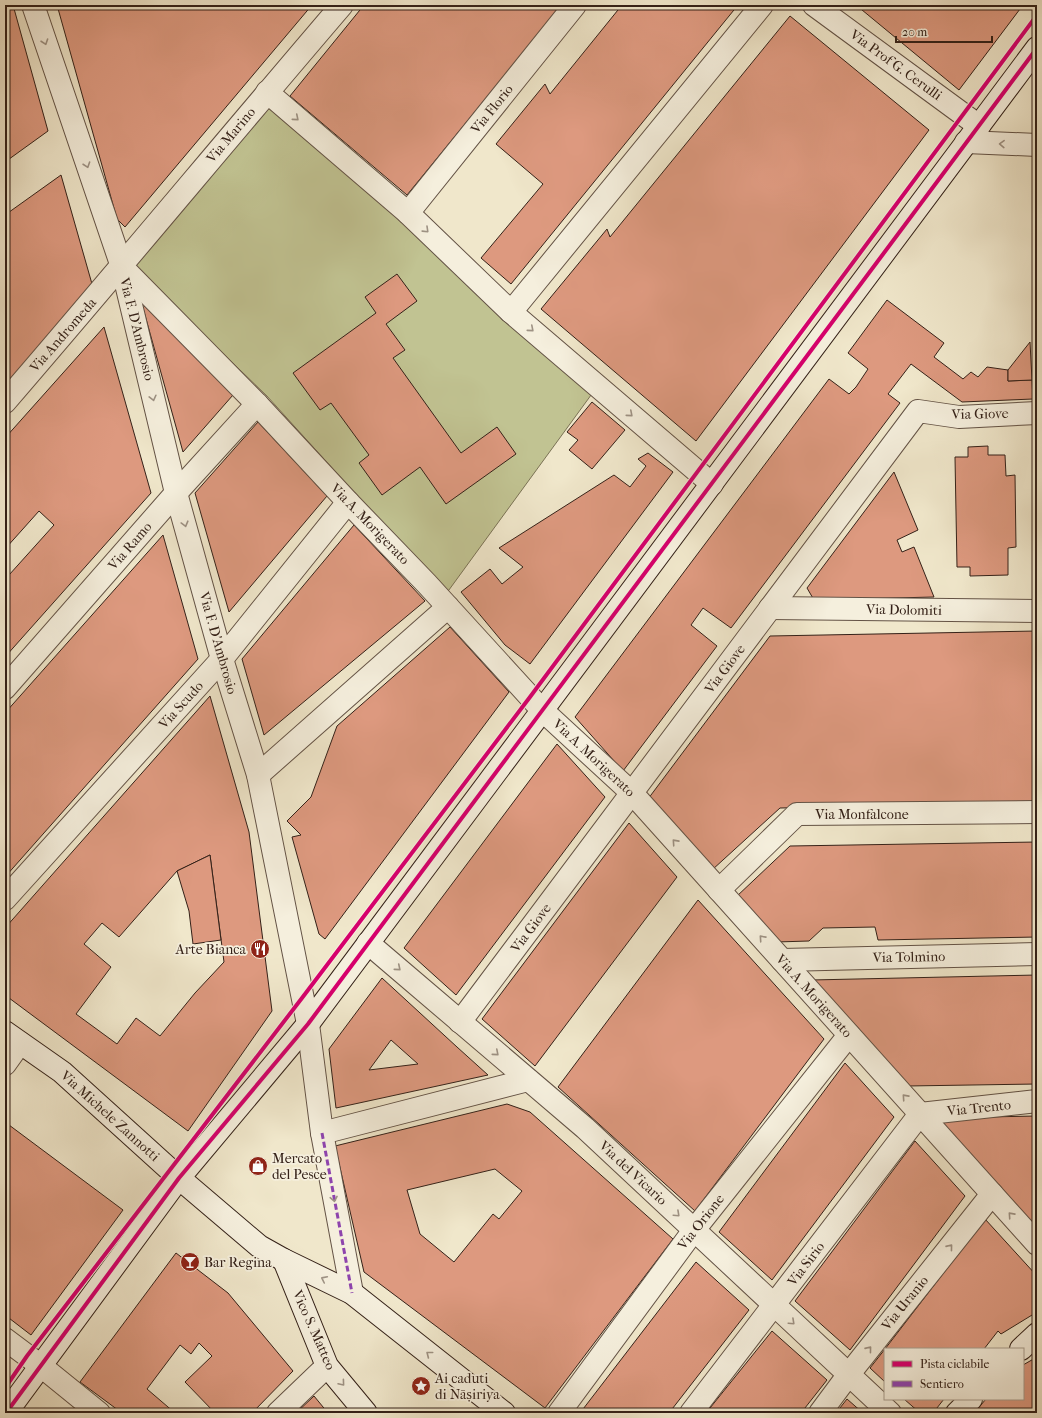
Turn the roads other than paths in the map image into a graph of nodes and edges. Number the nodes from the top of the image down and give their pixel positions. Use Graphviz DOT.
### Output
graph roads {
  1 [pos="33,5"];
  2 [pos="342,5"];
  3 [pos="575,5"];
  4 [pos="762,5"];
  5 [pos="814,5"];
  6 [pos="1037,48"];
  7 [pos="267,92"];
  8 [pos="973,134"];
  9 [pos="1037,145"];
  10 [pos="408,213"];
  11 [pos="122,267"];
  12 [pos="512,312"];
  13 [pos="5,402"];
  14 [pos="256,404"];
  15 [pos="1037,413"];
  16 [pos="712,484"];
  17 [pos="176,493"];
  18 [pos="348,502"];
  19 [pos="448,607"];
  20 [pos="770,608"];
  21 [pos="1037,611"];
  22 [pos="222,660"];
  23 [pos="5,688"];
  24 [pos="542,710"];
  25 [pos="258,775"];
  26 [pos="632,793"];
  27 [pos="1037,812"];
  28 [pos="719,890"];
  29 [pos="5,899"];
  30 [pos="368,943"];
  31 [pos="1037,954"];
  32 [pos="782,960"];
  33 [pos="460,1022"];
  34 [pos="308,1024"];
  35 [pos="849,1035"];
  36 [pos="13,1038"];
  37 [pos="5,1064"];
  38 [pos="528,1080"];
  39 [pos="1037,1101"];
  40 [pos="920,1114"];
  41 [pos="322,1133"];
  42 [pos="179,1178"];
  43 [pos="992,1194"];
  44 [pos="694,1230"];
  45 [pos="1037,1244"];
  46 [pos="284,1260"];
  47 [pos="352,1293"];
  48 [pos="774,1305"];
  49 [pos="1037,1334"];
  50 [pos="5,1339"];
  51 [pos="1022,1348"];
  52 [pos="41,1366"];
  53 [pos="327,1366"];
  54 [pos="848,1374"];
  55 [pos="970,1400"];
  56 [pos="6,1413"];
  57 [pos="99,1413"];
  58 [pos="278,1413"];
  59 [pos="366,1413"];
  60 [pos="504,1413"];
  61 [pos="559,1413"];
  62 [pos="691,1413"];
  63 [pos="820,1413"];
  64 [pos="890,1413"];
  65 [pos="956,1413"];
  1 -- 11 [label="street, Via F. D'Ambrosio, one-way"];
  2 -- 7 [label="street, Via Marino"];
  3 -- 10 [label="street, Via Florio"];
  4 -- 12 [label="street"];
  5 -- 8 [label="street, Via Prof G. Cerulli"];
  6 -- 8 [label="street"];
  7 -- 10 [label="street, one-way"];
  7 -- 11 [label="street, Via Marino"];
  9 -- 8 [label="street, one-way"];
  8 -- 16 [label="street"];
  10 -- 12 [label="street, one-way"];
  11 -- 13 [label="street, Via Andromeda"];
  11 -- 14 [label="street, Via A. Morigerato"];
  11 -- 17 [label="street, Via F. D'Ambrosio, one-way"];
  12 -- 16 [label="street, one-way"];
  14 -- 17 [label="street, Via Ramo"];
  14 -- 18 [label="street, Via A. Morigerato"];
  15 -- 20 [label="street, Via Giove"];
  16 -- 24 [label="street"];
  17 -- 22 [label="street, Via F. D'Ambrosio, one-way"];
  17 -- 23 [label="street, Via Ramo"];
  18 -- 19 [label="street, Via A. Morigerato"];
  18 -- 22 [label="street, Via Scudo"];
  19 -- 24 [label="street, Via A. Morigerato"];
  19 -- 25 [label="street"];
  20 -- 21 [label="street, Via Dolomiti"];
  20 -- 26 [label="street, Via Giove"];
  22 -- 25 [label="street, Via F. D'Ambrosio"];
  22 -- 29 [label="street, Via Scudo"];
  24 -- 26 [label="street, Via A. Morigerato"];
  24 -- 30 [label="street"];
  25 -- 34 [label="street, Via F. D'Ambrosio"];
  28 -- 26 [label="street, Via A. Morigerato, one-way"];
  26 -- 33 [label="street, Via Giove"];
  27 -- 28 [label="street, Via Monfalcone"];
  32 -- 28 [label="street, Via A. Morigerato, one-way"];
  30 -- 33 [label="street, Via del Vicario, one-way"];
  30 -- 34 [label="street"];
  31 -- 32 [label="street, Via Tolmino"];
  32 -- 35 [label="street, Via A. Morigerato"];
  33 -- 38 [label="street, Via del Vicario, one-way"];
  34 -- 41 [label="street, Via F. D'Ambrosio"];
  34 -- 42 [label="street"];
  40 -- 35 [label="street, Via A. Morigerato, one-way"];
  35 -- 44 [label="street, Via Orione"];
  36 -- 37 [label="street"];
  36 -- 42 [label="street, Via Michele Zannotti"];
  38 -- 41 [label="street"];
  38 -- 44 [label="street, Via del Vicario, one-way"];
  39 -- 40 [label="street, Via Trento"];
  40 -- 43 [label="street, Via A. Morigerato"];
  40 -- 48 [label="street, Via Sirio"];
  41 -- 47 [label="street, Via F. D'Ambrosio, one-way"];
  42 -- 46 [label="street, Via Michele Zannotti"];
  42 -- 52 [label="street"];
  45 -- 43 [label="street, Via A. Morigerato, one-way"];
  54 -- 43 [label="street, Via Uranio, one-way"];
  44 -- 48 [label="street, Via del Vicario"];
  44 -- 61 [label="street, Via Orione"];
  47 -- 46 [label="street, Via Michele Zannotti, one-way"];
  46 -- 53 [label="street, Vico S. Matteo"];
  60 -- 47 [label="street, Via Michele Zannotti, one-way"];
  48 -- 54 [label="street, Via del Vicario, one-way"];
  48 -- 62 [label="street, Via Sirio"];
  49 -- 51 [label="street"];
  50 -- 52 [label="street"];
  52 -- 56 [label="street"];
  52 -- 57 [label="street"];
  53 -- 58 [label="street"];
  53 -- 59 [label="street, Vico S. Matteo, one-way"];
  54 -- 63 [label="street, Via Uranio"];
  54 -- 64 [label="street, Via del Vicario"];
  55 -- 65 [label="street"];
}
